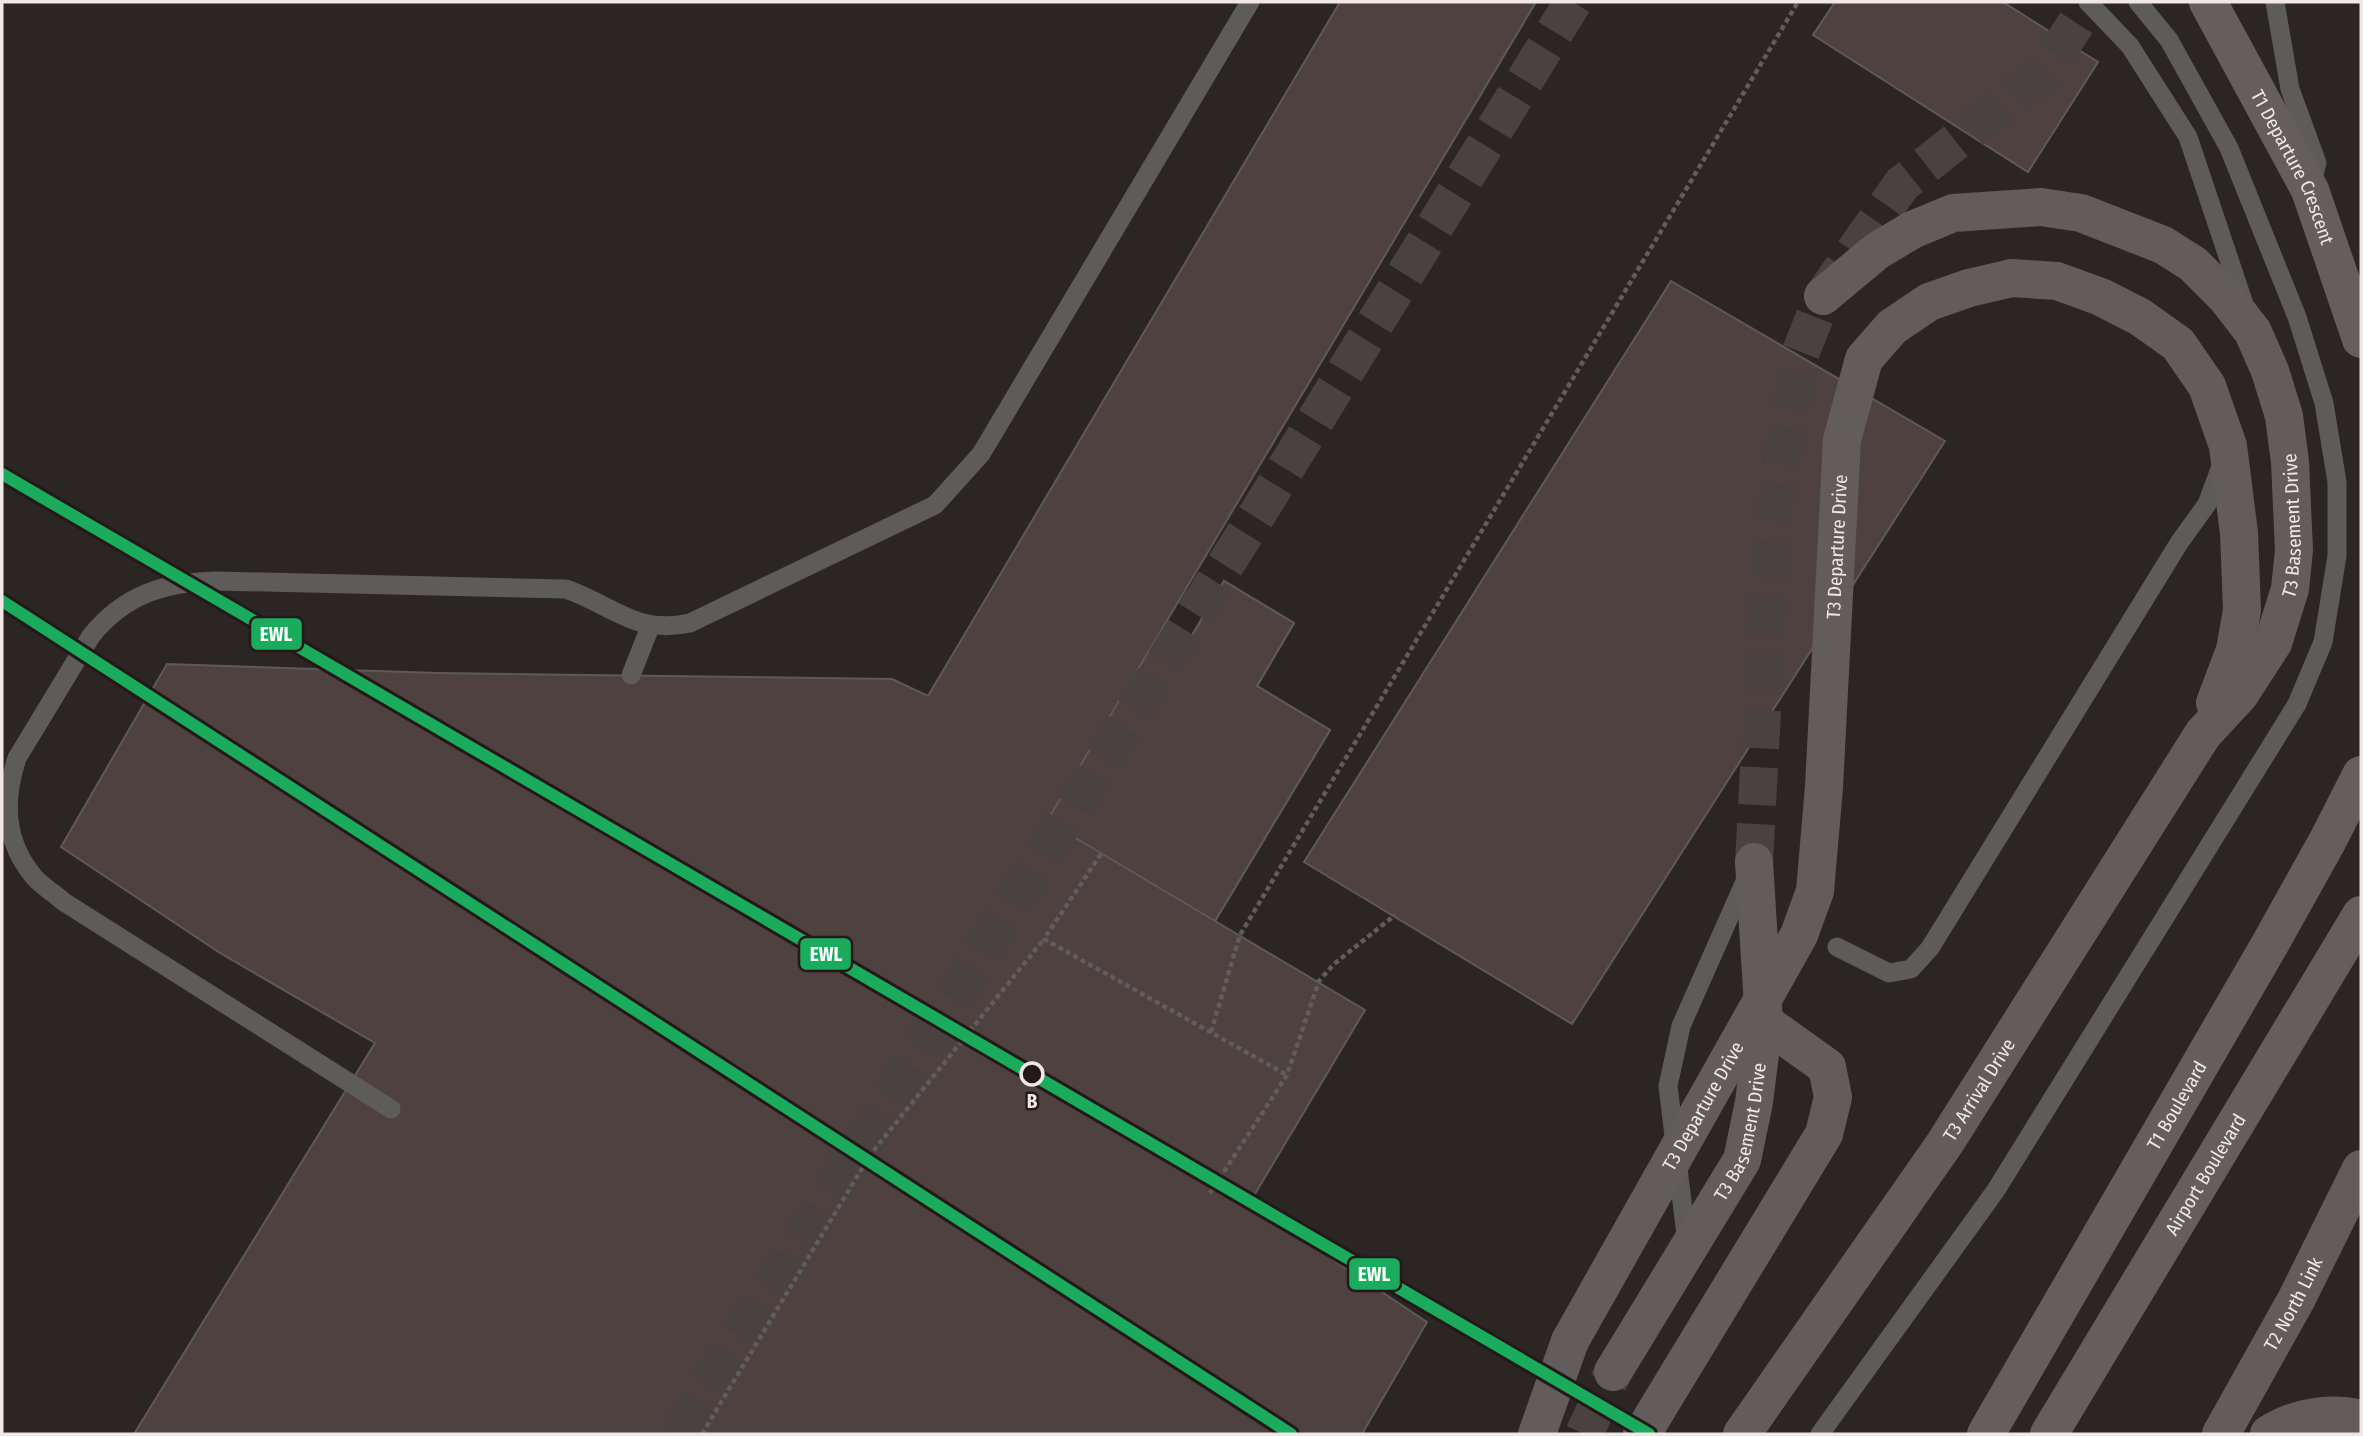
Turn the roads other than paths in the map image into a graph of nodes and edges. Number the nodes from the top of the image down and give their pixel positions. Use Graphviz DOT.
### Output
graph roads {
  1 [pos="1250,2"];
  2 [pos="2088,2"];
  3 [pos="2138,2"];
  4 [pos="2208,2"];
  5 [pos="2275,2"];
  6 [pos="2310,190"];
  7 [pos="1823,296"];
  8 [pos="2253,332"];
  9 [pos="2361,339"];
  10 [pos="2228,446"];
  11 [pos="650,626"];
  12 [pos="631,675"];
  13 [pos="2203,734"];
  14 [pos="2361,775"];
  15 [pos="1754,862"];
  16 [pos="2361,915"];
  17 [pos="1837,947"];
  18 [pos="1764,1022"];
  19 [pos="391,1109"];
  20 [pos="2361,1170"];
  21 [pos="2361,1225"];
  22 [pos="1688,1251"];
  23 [pos="2296,1300"];
  24 [pos="1612,1372"];
  25 [pos="2361,1419"];
  26 [pos="1537,1434"];
  27 [pos="1642,1434"];
  28 [pos="1742,1434"];
  29 [pos="1820,1434"];
  30 [pos="1986,1434"];
  31 [pos="2049,1434"];
  32 [pos="2221,1434"];
  33 [pos="2269,1434"];
  1 -- 11 [label="lane"];
  2 -- 8 [label="lane"];
  3 -- 29 [label="lane"];
  4 -- 6 [label="highway, T1 Departure Crescent"];
  5 -- 6 [label="lane"];
  6 -- 9 [label="highway, T1 Departure Crescent"];
  7 -- 8 [label="main road, T3 Basement Drive"];
  8 -- 13 [label="main road, T3 Basement Drive"];
  10 -- 13 [label="main road, T3 Departure Drive"];
  10 -- 17 [label="lane"];
  10 -- 26 [label="main road, T3 Departure Drive, bridge"];
  11 -- 12 [label="lane"];
  11 -- 19 [label="lane"];
  13 -- 28 [label="main road, T3 Arrival Drive"];
  14 -- 30 [label="highway, T1 Boulevard"];
  15 -- 18 [label="main road, T3 Basement Drive"];
  15 -- 22 [label="lane"];
  16 -- 31 [label="highway, Airport Boulevard"];
  18 -- 22 [label="main road, T3 Basement Drive"];
  18 -- 27 [label="main road"];
  20 -- 23 [label="main road, T2 North Link"];
  21 -- 23 [label="main road"];
  22 -- 24 [label="main road, T3 Basement Drive"];
  23 -- 32 [label="main road, T2 North Link"];
  25 -- 33 [label="main road"];
}
